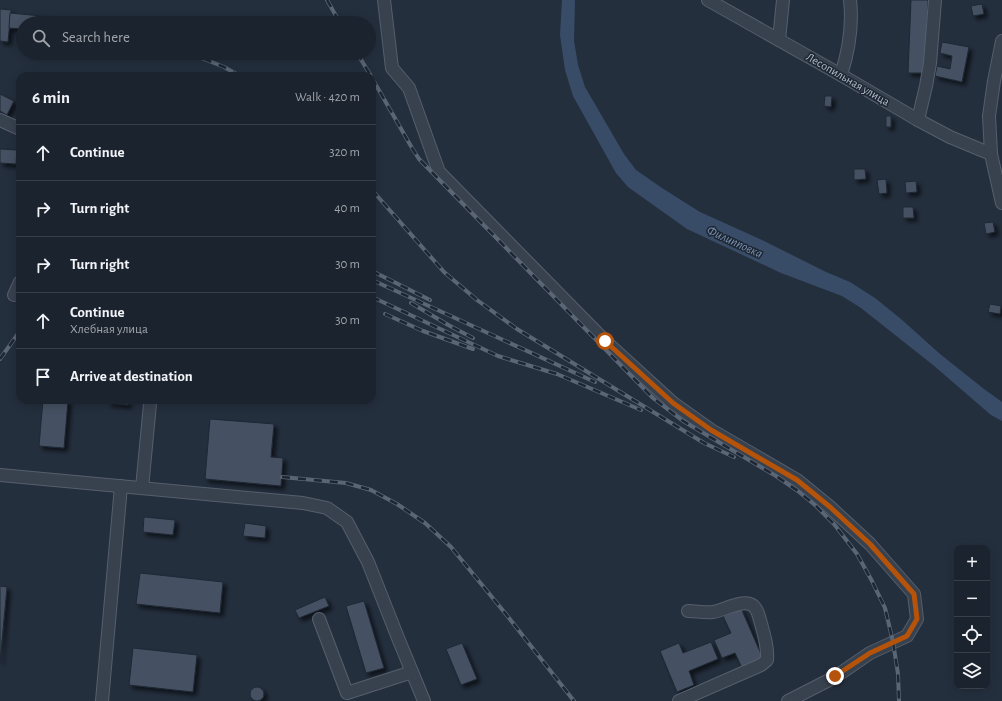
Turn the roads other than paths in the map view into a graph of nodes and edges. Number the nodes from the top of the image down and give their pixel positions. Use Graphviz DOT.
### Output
graph roads {
  1 [pos="384,0"];
  2 [pos="708,0"];
  3 [pos="783,0"];
  4 [pos="850,0"];
  5 [pos="935,0"];
  6 [pos="779,40"];
  7 [pos="1002,41"];
  8 [pos="841,75"];
  9 [pos="0,120"];
  10 [pos="918,120"];
  11 [pos="16,127"];
  12 [pos="991,154"];
  13 [pos="1002,203"];
  14 [pos="16,291"];
  15 [pos="14,295"];
  16 [pos="150,404"];
  17 [pos="0,475"];
  18 [pos="121,486"];
  19 [pos="142,488"];
  20 [pos="688,611"];
  21 [pos="319,619"];
  22 [pos="412,672"];
  23 [pos="102,701"];
  24 [pos="424,701"];
  25 [pos="679,701"];
  26 [pos="788,701"];
  1 -- 26 [label="street"];
  2 -- 6 [label="street, Лесопильная улица"];
  3 -- 6 [label="street"];
  4 -- 8 [label="street"];
  5 -- 10 [label="street"];
  6 -- 8 [label="street, Лесопильная улица"];
  7 -- 12 [label="street"];
  8 -- 10 [label="street, Лесопильная улица"];
  9 -- 11 [label="street"];
  10 -- 12 [label="street, Лесопильная улица"];
  12 -- 13 [label="street"];
  14 -- 15 [label="street"];
  16 -- 19 [label="street"];
  17 -- 18 [label="street"];
  18 -- 19 [label="street"];
  18 -- 23 [label="street"];
  19 -- 22 [label="street"];
  20 -- 25 [label="street"];
  21 -- 22 [label="street"];
  22 -- 24 [label="street"];
}
